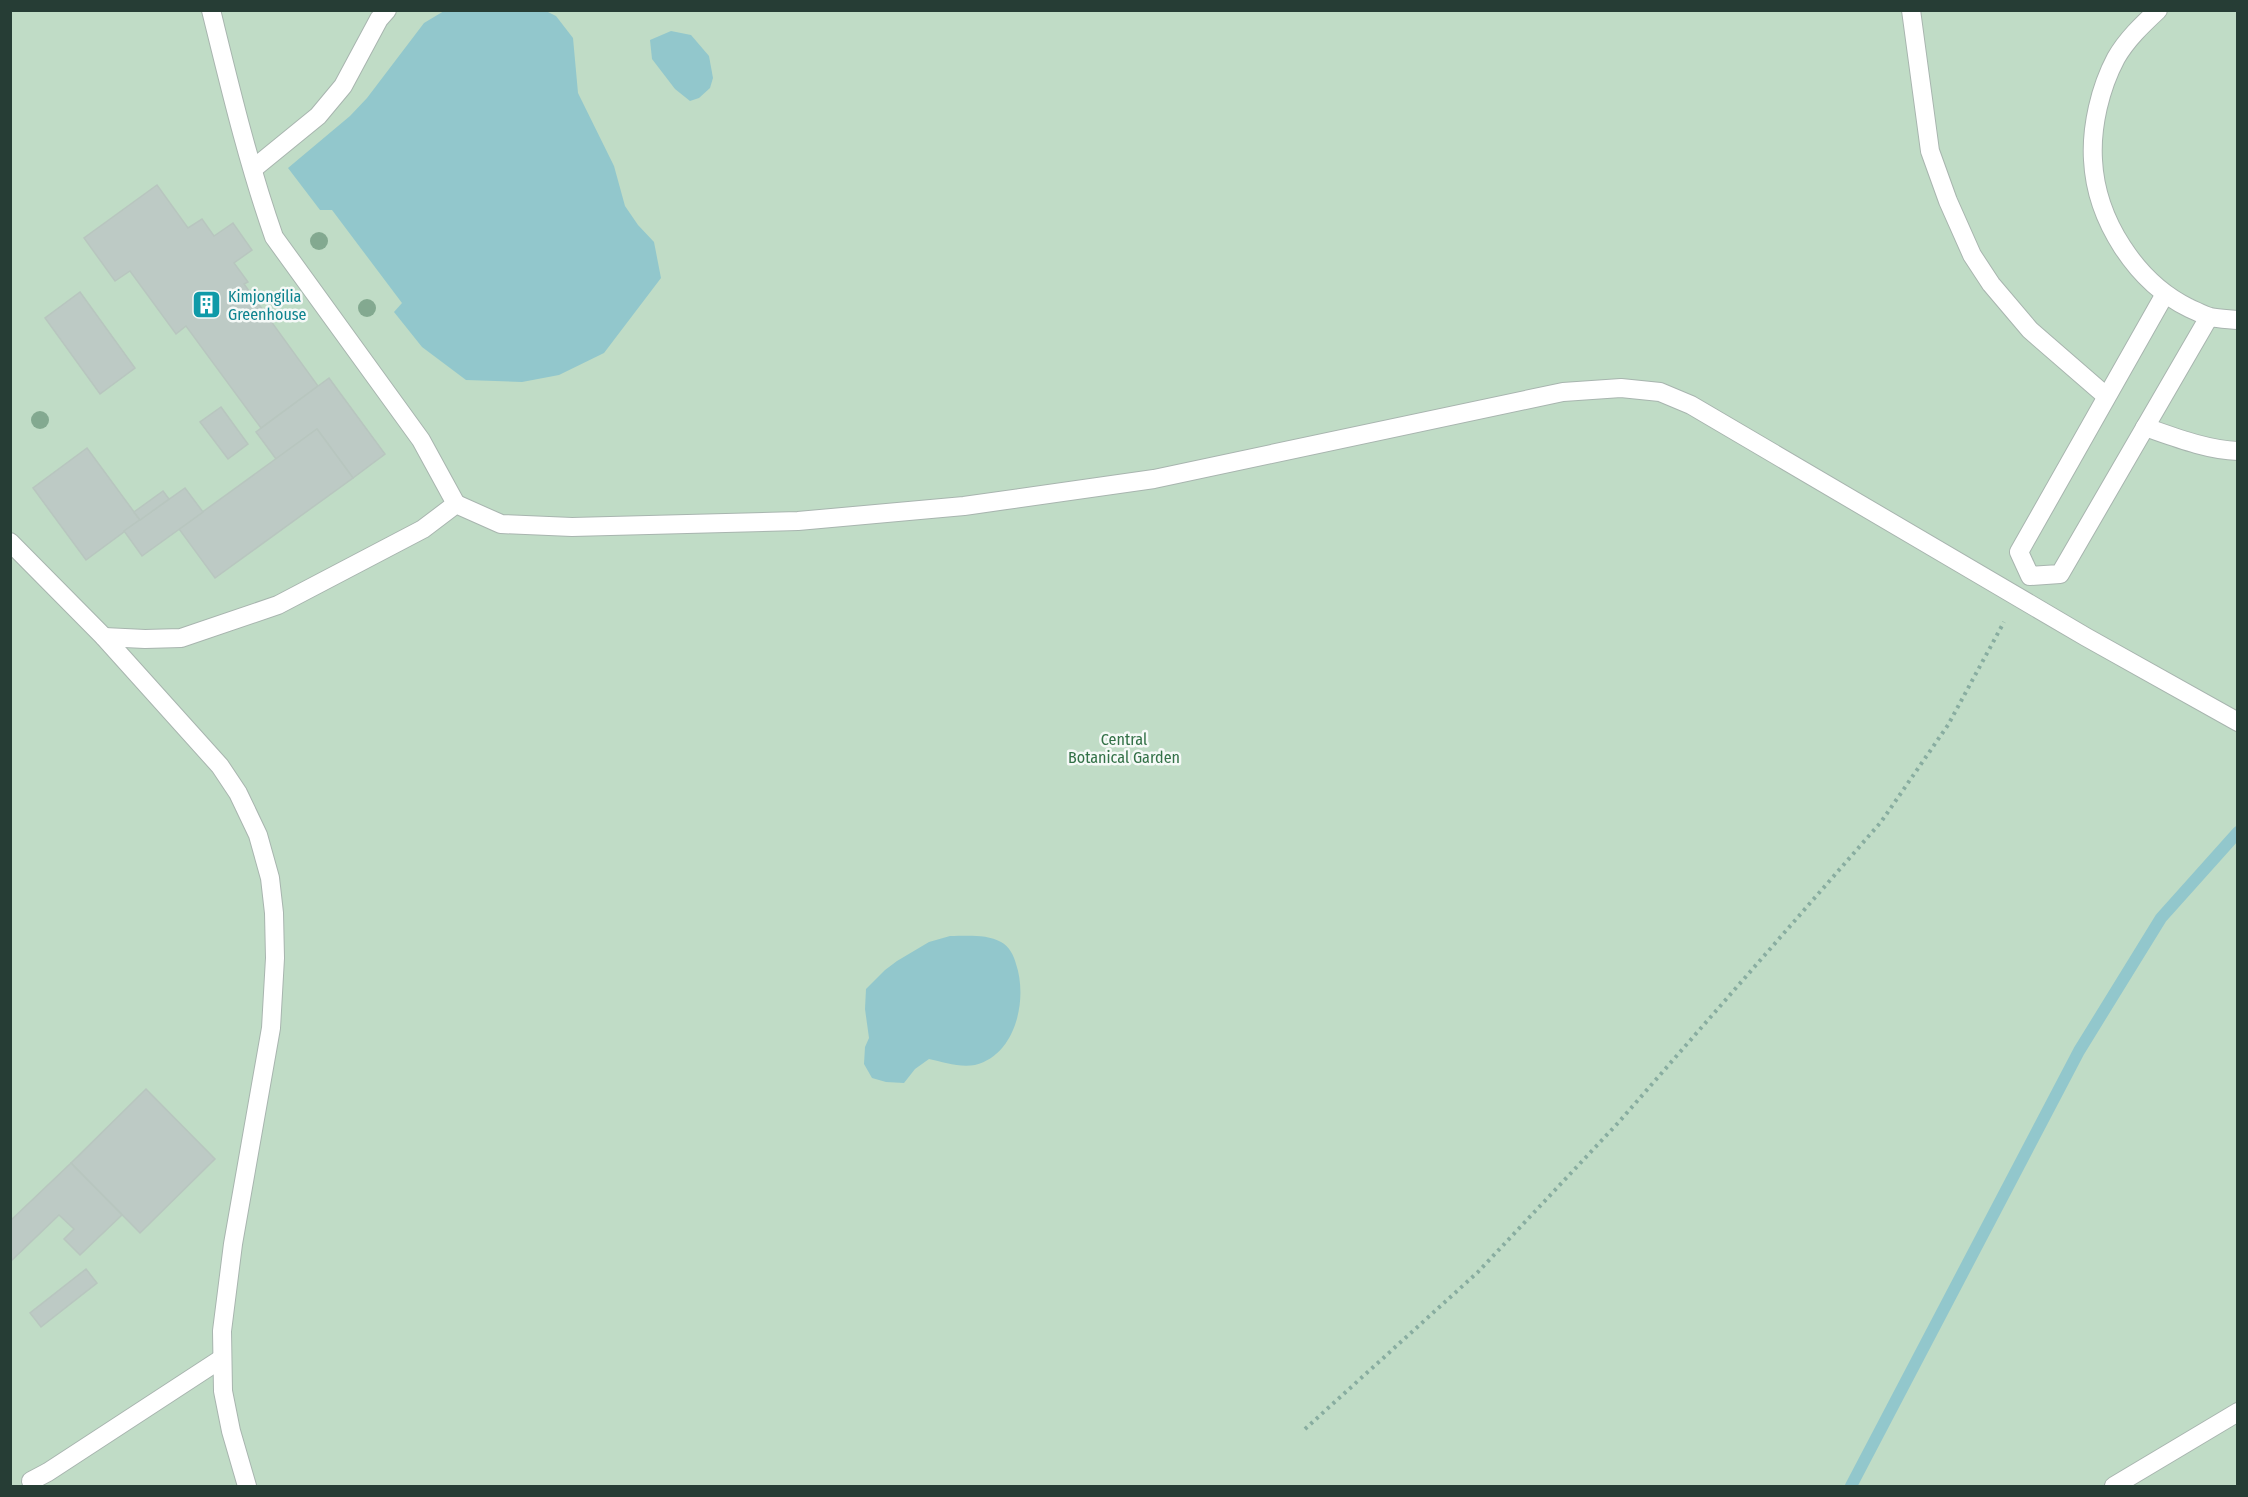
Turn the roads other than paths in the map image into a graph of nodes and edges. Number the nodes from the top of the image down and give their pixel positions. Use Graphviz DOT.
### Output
graph roads {
  1 [pos="211,10"];
  2 [pos="387,10"];
  3 [pos="1911,10"];
  4 [pos="2158,10"];
  5 [pos="253,169"];
  6 [pos="2164,294"];
  7 [pos="2209,317"];
  8 [pos="2238,320"];
  9 [pos="2106,396"];
  10 [pos="2145,427"];
  11 [pos="2238,451"];
  12 [pos="456,504"];
  13 [pos="10,543"];
  14 [pos="2030,576"];
  15 [pos="2018,597"];
  16 [pos="104,637"];
  17 [pos="2238,722"];
  18 [pos="221,1359"];
  19 [pos="2238,1413"];
  20 [pos="31,1481"];
  21 [pos="247,1486"];
  22 [pos="2114,1486"];
  1 -- 5 [label="street"];
  2 -- 5 [label="street"];
  3 -- 9 [label="street"];
  4 -- 6 [label="street"];
  5 -- 12 [label="street"];
  6 -- 7 [label="street"];
  6 -- 9 [label="street"];
  7 -- 8 [label="street"];
  7 -- 10 [label="street"];
  9 -- 14 [label="street"];
  10 -- 11 [label="street"];
  10 -- 14 [label="street"];
  12 -- 15 [label="street"];
  12 -- 16 [label="street"];
  13 -- 16 [label="street"];
  14 -- 15 [label="street"];
  15 -- 17 [label="street"];
  16 -- 18 [label="street"];
  18 -- 20 [label="street"];
  18 -- 21 [label="street"];
  19 -- 22 [label="street"];
}
